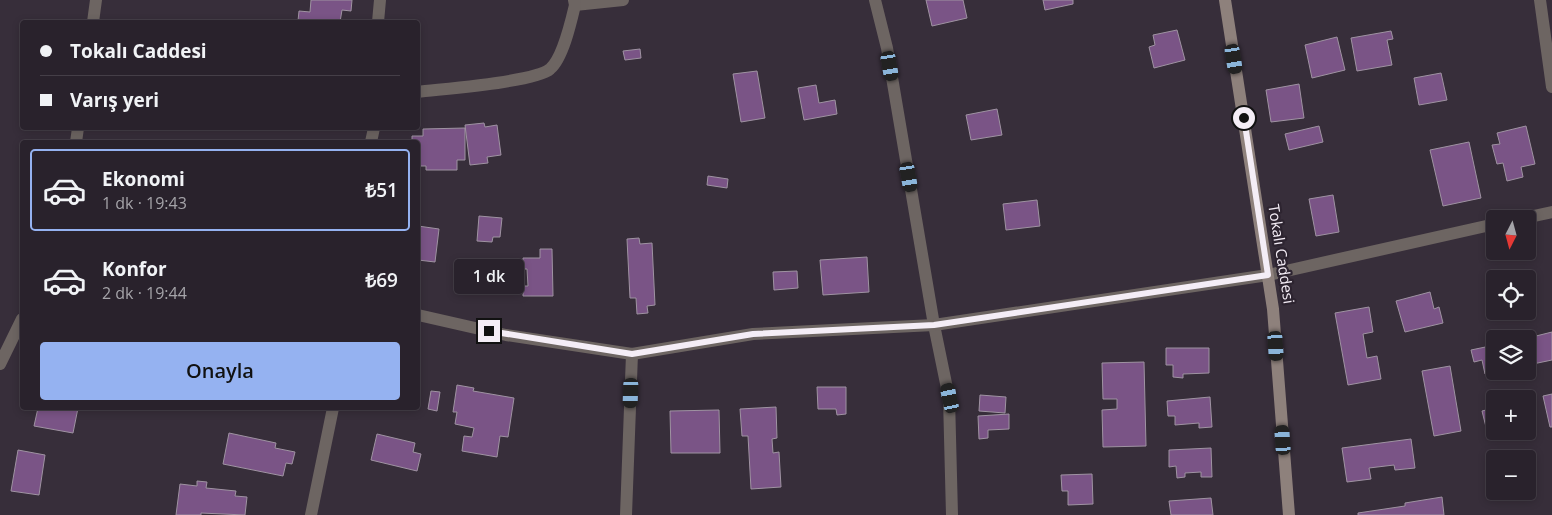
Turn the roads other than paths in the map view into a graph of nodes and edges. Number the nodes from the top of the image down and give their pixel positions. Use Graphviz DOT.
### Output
graph roads {
  1 [pos="96,0"];
  2 [pos="380,0"];
  3 [pos="623,0"];
  4 [pos="875,0"];
  5 [pos="1225,0"];
  6 [pos="1540,0"];
  7 [pos="574,2"];
  8 [pos="93,20"];
  9 [pos="378,20"];
  10 [pos="1552,87"];
  11 [pos="420,92"];
  12 [pos="1552,212"];
  13 [pos="1536,216"];
  14 [pos="1486,226"];
  15 [pos="1268,275"];
  16 [pos="420,315"];
  17 [pos="20,323"];
  18 [pos="934,325"];
  19 [pos="632,354"];
  20 [pos="0,364"];
  21 [pos="333,410"];
  22 [pos="311,515"];
  23 [pos="626,515"];
  24 [pos="952,515"];
  25 [pos="1289,515"];
  1 -- 8 [label="street"];
  2 -- 9 [label="street"];
  3 -- 7 [label="street"];
  4 -- 18 [label="street"];
  5 -- 15 [label="street, Tokalı Caddesi"];
  6 -- 10 [label="street"];
  7 -- 11 [label="street"];
  12 -- 13 [label="street"];
  14 -- 15 [label="street"];
  15 -- 18 [label="street"];
  15 -- 25 [label="street, Tokalı Caddesi"];
  16 -- 19 [label="street"];
  17 -- 20 [label="street"];
  18 -- 19 [label="street"];
  18 -- 24 [label="street"];
  19 -- 23 [label="street"];
  21 -- 22 [label="street"];
}
